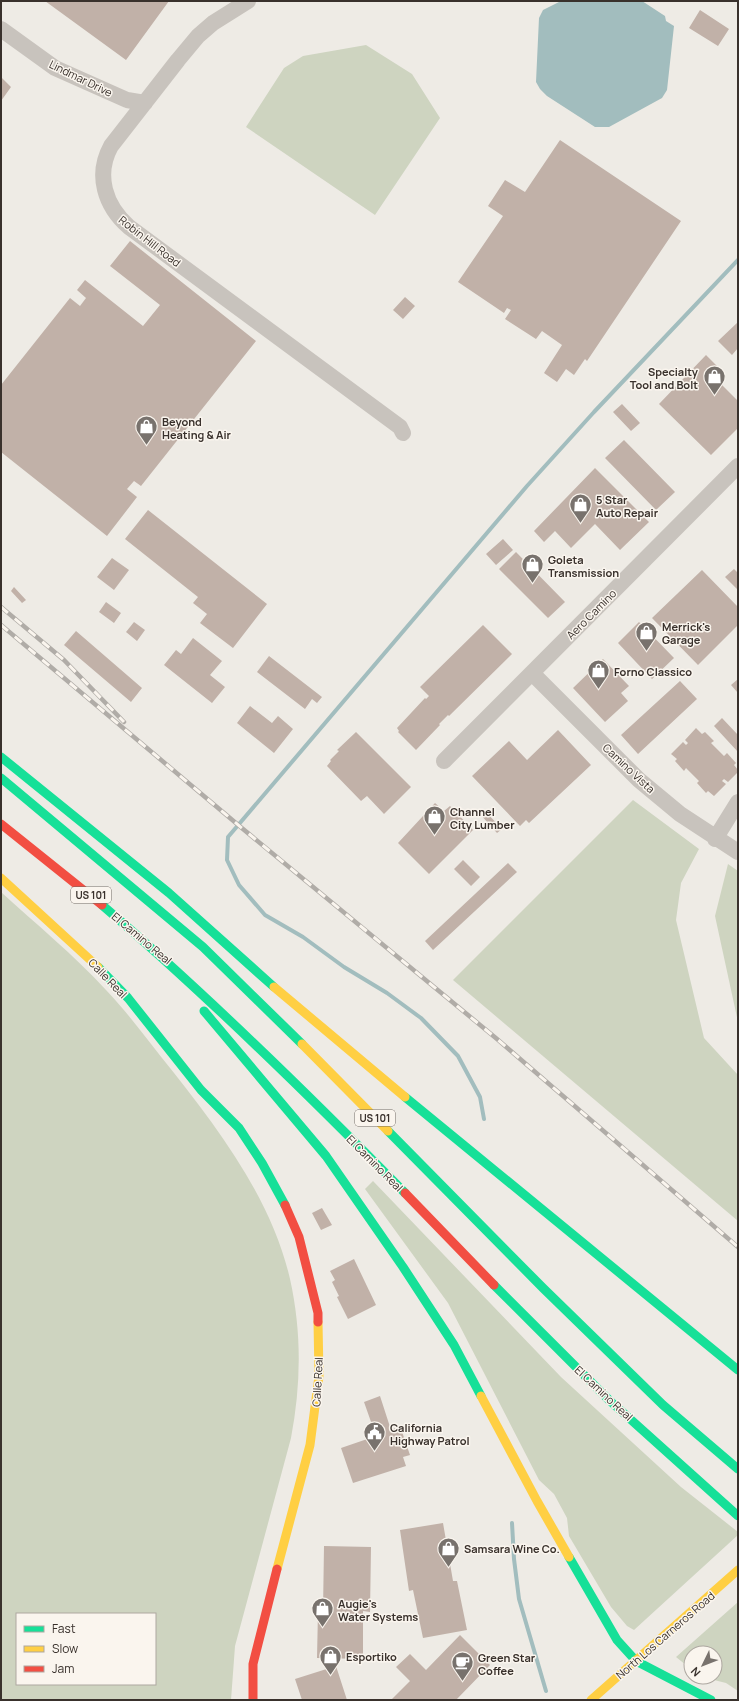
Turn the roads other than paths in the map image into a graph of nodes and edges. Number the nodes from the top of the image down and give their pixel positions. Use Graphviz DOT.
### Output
graph roads {
  1 [pos="248,1"];
  2 [pos="1,29"];
  3 [pos="145,103"];
  4 [pos="403,432"];
  5 [pos="738,466"];
  6 [pos="532,673"];
  7 [pos="1,756"];
  8 [pos="444,761"];
  9 [pos="1,778"];
  10 [pos="738,802"];
  11 [pos="1,824"];
  12 [pos="715,839"];
  13 [pos="737,851"];
  14 [pos="1,878"];
  15 [pos="178,969"];
  16 [pos="201,1090"];
  17 [pos="225,1128"];
  18 [pos="738,1370"];
  19 [pos="738,1469"];
  20 [pos="738,1516"];
  21 [pos="738,1570"];
  22 [pos="636,1661"];
  23 [pos="253,1700"];
  24 [pos="591,1700"];
  25 [pos="711,1700"];
  1 -- 3 [label="street, Robin Hill Road"];
  2 -- 3 [label="street, Lindmar Drive"];
  3 -- 4 [label="street, Robin Hill Road"];
  5 -- 6 [label="street, Aero Camino"];
  6 -- 8 [label="street, Aero Camino"];
  6 -- 12 [label="street, Camino Vista"];
  7 -- 18 [label="main road"];
  9 -- 19 [label="main road, US 101"];
  10 -- 12 [label="street"];
  11 -- 15 [label="main road, El Camino Real / US 101"];
  12 -- 13 [label="street, Camino Vista"];
  14 -- 16 [label="main road, Calle Real"];
  15 -- 20 [label="main road, El Camino Real / US 101"];
  15 -- 22 [label="main road"];
  16 -- 17 [label="main road, Calle Real"];
  16 -- 23 [label="main road, Calle Real"];
  21 -- 22 [label="main road, North Los Carneros Road"];
  22 -- 24 [label="main road, North Los Carneros Road"];
  22 -- 25 [label="main road"];
}
